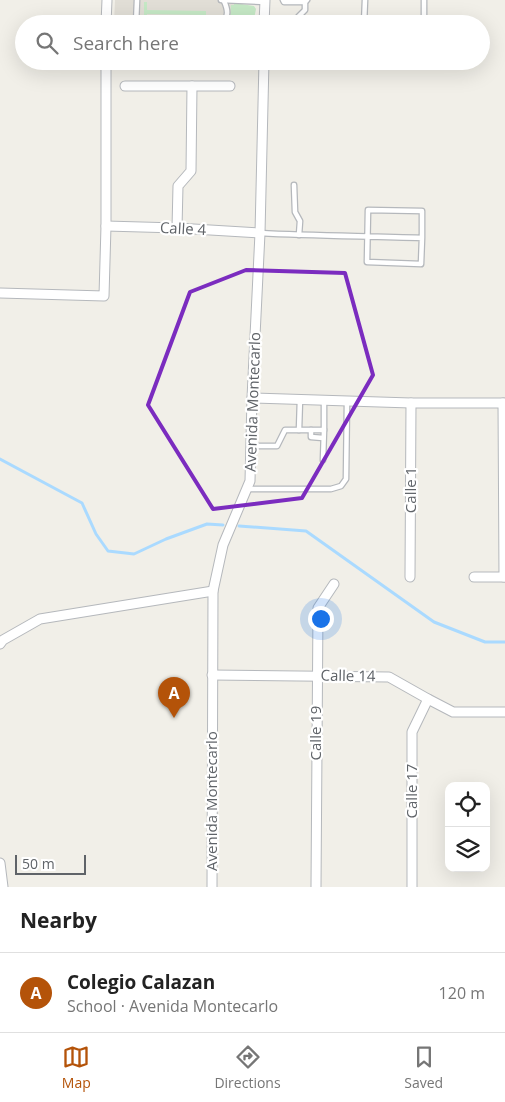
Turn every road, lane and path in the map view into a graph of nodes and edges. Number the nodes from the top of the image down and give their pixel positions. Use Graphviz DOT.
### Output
graph roads {
  1 [pos="106,0"];
  2 [pos="137,0"];
  3 [pos="223,0"];
  4 [pos="282,0"];
  5 [pos="365,0"];
  6 [pos="424,0"];
  7 [pos="265,1"];
  8 [pos="306,1"];
  9 [pos="106,15"];
  10 [pos="136,15"];
  11 [pos="227,15"];
  12 [pos="264,15"];
  13 [pos="301,15"];
  14 [pos="364,15"];
  15 [pos="424,15"];
  16 [pos="106,70"];
  17 [pos="264,70"];
  18 [pos="125,86"];
  19 [pos="192,86"];
  20 [pos="230,86"];
  21 [pos="294,185"];
  22 [pos="106,226"];
  23 [pos="177,228"];
  24 [pos="260,234"];
  25 [pos="299,235"];
  26 [pos="367,236"];
  27 [pos="422,238"];
  28 [pos="0,293"];
  29 [pos="252,398"];
  30 [pos="300,399"];
  31 [pos="324,400"];
  32 [pos="347,400"];
  33 [pos="411,403"];
  34 [pos="504,403"];
  35 [pos="316,416"];
  36 [pos="324,416"];
  37 [pos="299,430"];
  38 [pos="311,430"];
  39 [pos="324,430"];
  40 [pos="323,438"];
  41 [pos="251,446"];
  42 [pos="323,460"];
  43 [pos="246,489"];
  44 [pos="410,577"];
  45 [pos="474,577"];
  46 [pos="504,577"];
  47 [pos="334,584"];
  48 [pos="213,591"];
  49 [pos="0,644"];
  50 [pos="212,675"];
  51 [pos="316,676"];
  52 [pos="428,699"];
  53 [pos="505,712"];
  54 [pos="0,863"];
  55 [pos="3,887"];
  56 [pos="212,887"];
  57 [pos="316,887"];
  58 [pos="412,887"];
  1 -- 9 [label="street"];
  2 -- 10 [label="lane"];
  3 -- 7 [label="lane"];
  3 -- 11 [label="lane"];
  4 -- 8 [label="lane"];
  5 -- 14 [label="lane"];
  6 -- 15 [label="lane"];
  7 -- 12 [label="street"];
  8 -- 13 [label="lane"];
  16 -- 22 [label="street"];
  17 -- 24 [label="street, Avenida Montecarlo"];
  18 -- 19 [label="street"];
  19 -- 20 [label="street"];
  19 -- 23 [label="street"];
  21 -- 25 [label="lane"];
  22 -- 23 [label="street, Calle 4"];
  22 -- 28 [label="street"];
  23 -- 24 [label="street, Calle 4"];
  24 -- 25 [label="lane"];
  24 -- 29 [label="street, Avenida Montecarlo"];
  25 -- 26 [label="lane"];
  26 -- 27 [label="lane"];
  26 -- 27 [label="lane"];
  26 -- 27 [label="lane"];
  29 -- 30 [label="street"];
  29 -- 41 [label="street, Avenida Montecarlo"];
  30 -- 31 [label="street"];
  30 -- 37 [label="lane"];
  31 -- 32 [label="street"];
  31 -- 36 [label="lane"];
  32 -- 33 [label="street"];
  32 -- 43 [label="lane"];
  33 -- 34 [label="street"];
  33 -- 44 [label="street, Calle 1"];
  34 -- 46 [label="street"];
  35 -- 36 [label="lane"];
  36 -- 39 [label="lane"];
  37 -- 38 [label="lane"];
  37 -- 41 [label="lane"];
  38 -- 39 [label="lane"];
  38 -- 40 [label="lane"];
  39 -- 40 [label="lane"];
  40 -- 42 [label="lane"];
  41 -- 43 [label="street, Avenida Montecarlo"];
  43 -- 48 [label="street, Avenida Montecarlo"];
  45 -- 46 [label="street"];
  47 -- 51 [label="street, Calle 19"];
  48 -- 49 [label="street"];
  48 -- 50 [label="street, Avenida Montecarlo"];
  50 -- 51 [label="street, Calle 14"];
  50 -- 56 [label="street, Avenida Montecarlo"];
  51 -- 52 [label="street, Calle 14"];
  51 -- 57 [label="street, Calle 19"];
  52 -- 53 [label="street, Calle 14"];
  52 -- 58 [label="street, Calle 17"];
  54 -- 55 [label="street"];
}
